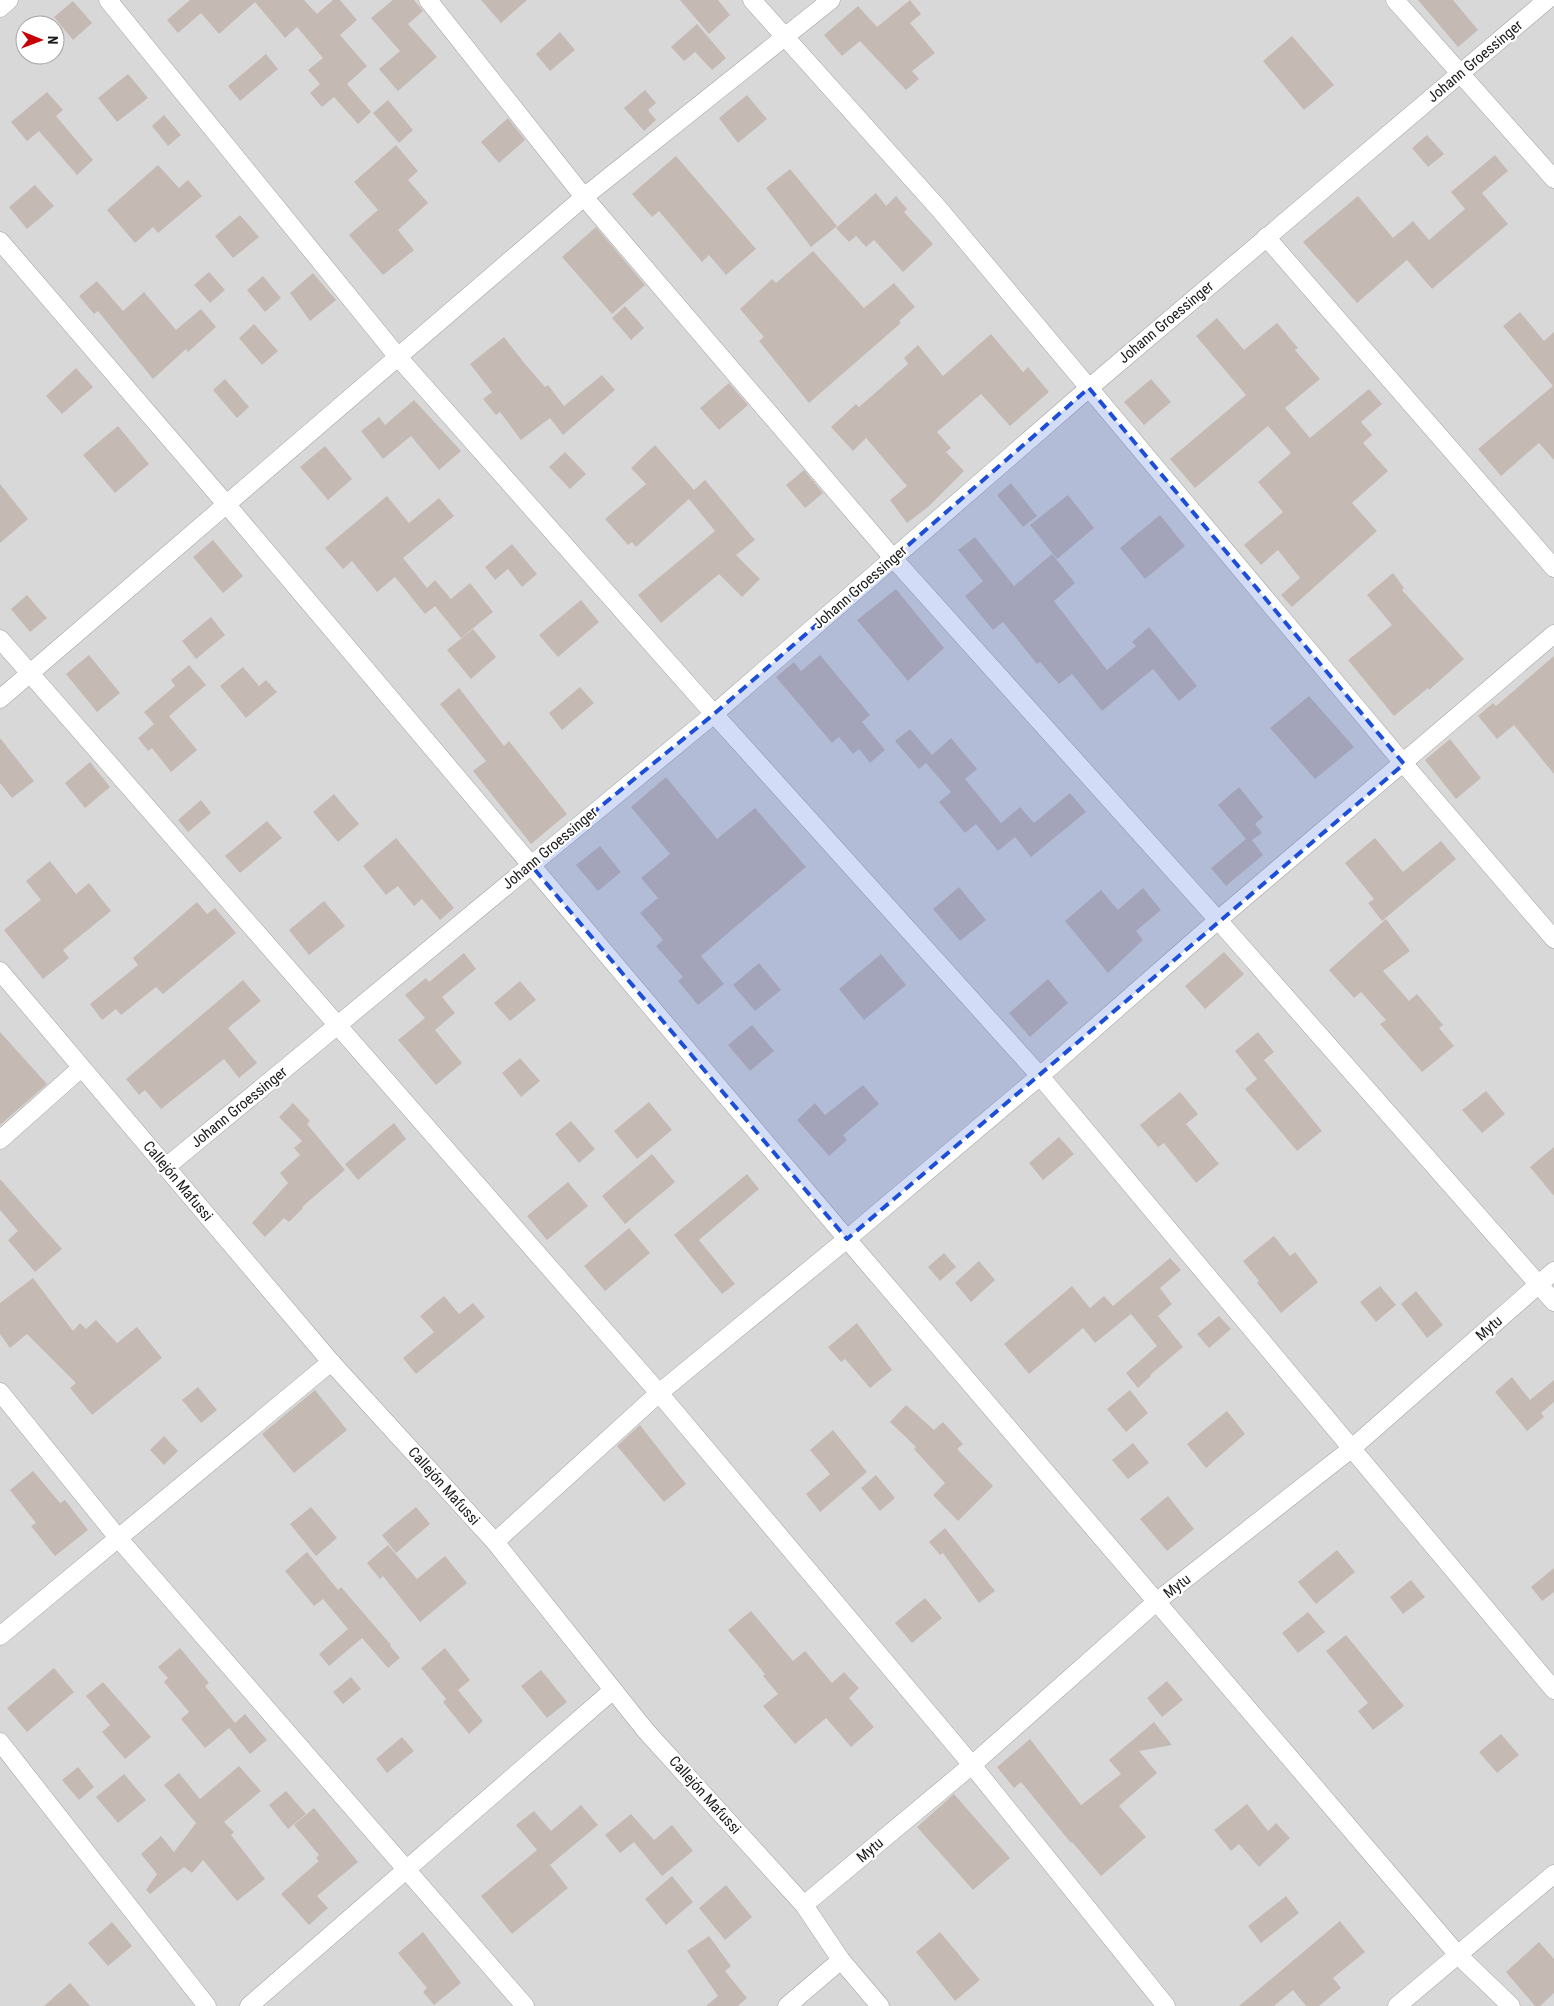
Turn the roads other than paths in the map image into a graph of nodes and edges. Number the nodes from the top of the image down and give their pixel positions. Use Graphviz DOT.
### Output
graph roads {
  1 [pos="9,0"];
  2 [pos="108,0"];
  3 [pos="428,0"];
  4 [pos="752,0"];
  5 [pos="831,0"];
  6 [pos="1395,0"];
  7 [pos="1547,0"];
  8 [pos="0,8"];
  9 [pos="785,38"];
  10 [pos="1459,75"];
  11 [pos="1554,179"];
  12 [pos="584,197"];
  13 [pos="1266,237"];
  14 [pos="0,241"];
  15 [pos="398,357"];
  16 [pos="1089,388"];
  17 [pos="227,505"];
  18 [pos="893,558"];
  19 [pos="1554,568"];
  20 [pos="1554,634"];
  21 [pos="0,639"];
  22 [pos="30,672"];
  23 [pos="0,699"];
  24 [pos="714,714"];
  25 [pos="1404,764"];
  26 [pos="530,864"];
  27 [pos="1218,920"];
  28 [pos="1554,939"];
  29 [pos="0,971"];
  30 [pos="339,1026"];
  31 [pos="81,1068"];
  32 [pos="1040,1076"];
  33 [pos="0,1140"];
  34 [pos="166,1167"];
  35 [pos="847,1240"];
  36 [pos="1554,1271"];
  37 [pos="1539,1284"];
  38 [pos="1554,1302"];
  39 [pos="331,1362"];
  40 [pos="0,1392"];
  41 [pos="659,1393"];
  42 [pos="1350,1449"];
  43 [pos="119,1539"];
  44 [pos="495,1542"];
  45 [pos="1156,1602"];
  46 [pos="0,1636"];
  47 [pos="612,1690"];
  48 [pos="1554,1690"];
  49 [pos="0,1742"];
  50 [pos="972,1765"];
  51 [pos="404,1870"];
  52 [pos="1554,1874"];
  53 [pos="804,1905"];
  54 [pos="1458,1955"];
  55 [pos="841,1960"];
  56 [pos="207,2006"];
  57 [pos="249,2006"];
  58 [pos="525,2006"];
  59 [pos="787,2006"];
  60 [pos="880,2006"];
  61 [pos="1166,2006"];
  62 [pos="1397,2006"];
  63 [pos="1511,2006"];
  1 -- 8 [label="street"];
  2 -- 15 [label="street"];
  3 -- 12 [label="street"];
  4 -- 9 [label="street"];
  5 -- 9 [label="street"];
  6 -- 10 [label="street"];
  7 -- 10 [label="street, Johann Groessinger"];
  9 -- 12 [label="street"];
  9 -- 16 [label="street"];
  10 -- 11 [label="street"];
  10 -- 13 [label="street, Johann Groessinger"];
  12 -- 15 [label="street"];
  12 -- 18 [label="street"];
  13 -- 16 [label="street, Johann Groessinger"];
  13 -- 19 [label="street"];
  14 -- 17 [label="street"];
  15 -- 17 [label="street"];
  15 -- 24 [label="street"];
  16 -- 18 [label="street, Johann Groessinger"];
  16 -- 25 [label="street"];
  17 -- 22 [label="street"];
  17 -- 26 [label="street"];
  18 -- 24 [label="street, Johann Groessinger"];
  18 -- 27 [label="street"];
  20 -- 25 [label="street"];
  21 -- 22 [label="street"];
  22 -- 23 [label="street"];
  22 -- 30 [label="street"];
  24 -- 26 [label="street, Johann Groessinger"];
  24 -- 32 [label="street"];
  25 -- 27 [label="street"];
  25 -- 28 [label="street"];
  26 -- 30 [label="street, Johann Groessinger"];
  26 -- 35 [label="street"];
  27 -- 32 [label="street"];
  27 -- 37 [label="street"];
  29 -- 31 [label="street, Callejón Mafussi"];
  30 -- 34 [label="street, Johann Groessinger"];
  30 -- 41 [label="street"];
  31 -- 33 [label="street"];
  31 -- 34 [label="street, Callejón Mafussi"];
  32 -- 35 [label="street"];
  32 -- 42 [label="street"];
  34 -- 39 [label="street, Callejón Mafussi"];
  35 -- 41 [label="street"];
  35 -- 45 [label="street"];
  36 -- 37 [label="street, Mytu"];
  37 -- 38 [label="street"];
  37 -- 42 [label="street, Mytu"];
  39 -- 43 [label="street"];
  39 -- 44 [label="street, Callejón Mafussi"];
  40 -- 43 [label="street"];
  41 -- 44 [label="street"];
  41 -- 50 [label="street"];
  42 -- 45 [label="street, Mytu"];
  42 -- 48 [label="street"];
  43 -- 46 [label="street"];
  43 -- 51 [label="street"];
  44 -- 47 [label="street, Callejón Mafussi"];
  45 -- 50 [label="street, Mytu"];
  45 -- 54 [label="street"];
  47 -- 51 [label="street"];
  47 -- 53 [label="street, Callejón Mafussi"];
  49 -- 56 [label="street"];
  50 -- 53 [label="street, Mytu"];
  50 -- 61 [label="street"];
  51 -- 57 [label="street"];
  51 -- 58 [label="street"];
  52 -- 54 [label="street"];
  53 -- 55 [label="street, Callejón Mafussi"];
  54 -- 62 [label="street"];
  54 -- 63 [label="street"];
  55 -- 59 [label="street"];
  55 -- 60 [label="street, Callejón Mafussi"];
}
